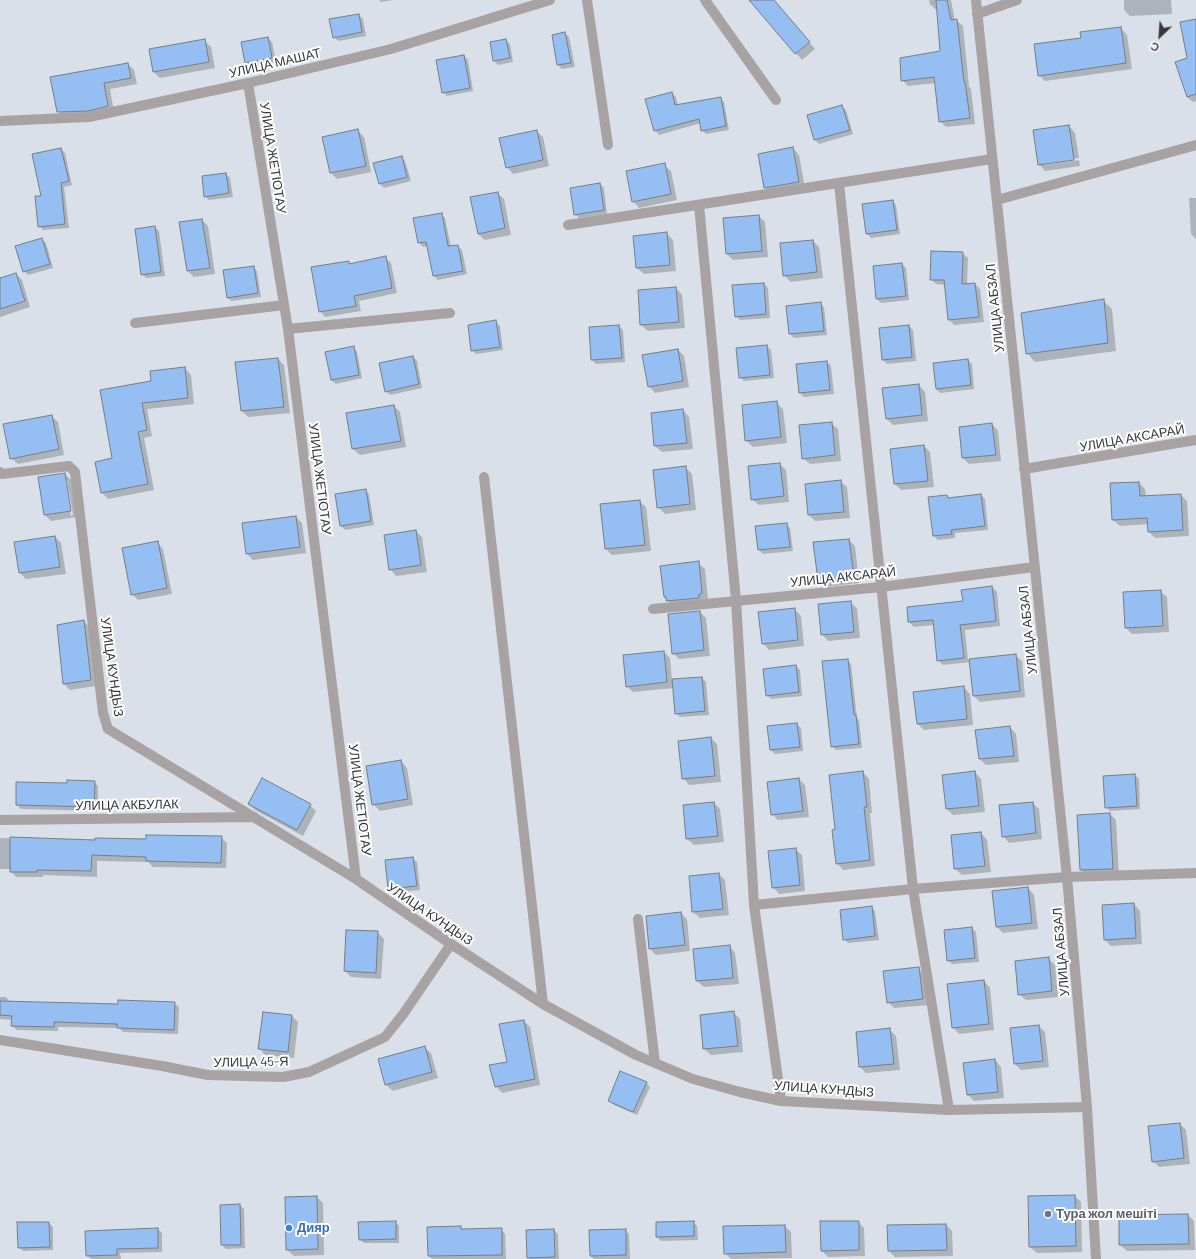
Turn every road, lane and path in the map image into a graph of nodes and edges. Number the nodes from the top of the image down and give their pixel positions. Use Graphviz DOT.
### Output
graph roads {
  1 [pos="550,0"];
  2 [pos="587,0"];
  3 [pos="705,0"];
  4 [pos="976,0"];
  5 [pos="1017,0"];
  6 [pos="977,14"];
  7 [pos="248,83"];
  8 [pos="776,100"];
  9 [pos="0,121"];
  10 [pos="1196,145"];
  11 [pos="608,146"];
  12 [pos="992,160"];
  13 [pos="839,183"];
  14 [pos="996,200"];
  15 [pos="699,205"];
  16 [pos="568,225"];
  17 [pos="284,305"];
  18 [pos="450,313"];
  19 [pos="135,323"];
  20 [pos="288,329"];
  21 [pos="1196,440"];
  22 [pos="1024,470"];
  23 [pos="0,472"];
  24 [pos="484,477"];
  25 [pos="1034,567"];
  26 [pos="882,587"];
  27 [pos="736,600"];
  28 [pos="653,609"];
  29 [pos="255,817"];
  30 [pos="0,820"];
  31 [pos="1196,872"];
  32 [pos="1067,877"];
  33 [pos="356,879"];
  34 [pos="913,890"];
  35 [pos="754,906"];
  36 [pos="638,919"];
  37 [pos="451,944"];
  38 [pos="543,1004"];
  39 [pos="0,1040"];
  40 [pos="656,1063"];
  41 [pos="781,1100"];
  42 [pos="1086,1107"];
  43 [pos="949,1110"];
  44 [pos="1096,1259"];
  1 -- 7 [label="street, УЛИЦА МАШАТ"];
  2 -- 11 [label="street"];
  3 -- 8 [label="street"];
  4 -- 6 [label="street, УЛИЦА АБЗАЛ"];
  5 -- 6 [label="street"];
  6 -- 12 [label="street, УЛИЦА АБЗАЛ"];
  7 -- 9 [label="street, УЛИЦА МАШАТ"];
  7 -- 17 [label="street, УЛИЦА ЖЕТІОТАУ"];
  10 -- 14 [label="street"];
  12 -- 13 [label="street"];
  12 -- 14 [label="street, УЛИЦА АБЗАЛ"];
  13 -- 15 [label="street"];
  13 -- 26 [label="street"];
  14 -- 22 [label="street, УЛИЦА АБЗАЛ"];
  15 -- 16 [label="street"];
  15 -- 27 [label="street"];
  17 -- 19 [label="street"];
  17 -- 20 [label="street, УЛИЦА ЖЕТІОТАУ"];
  18 -- 20 [label="street"];
  20 -- 33 [label="street, УЛИЦА ЖЕТІОТАУ"];
  21 -- 22 [label="street, УЛИЦА АКСАРАЙ"];
  22 -- 25 [label="street, УЛИЦА АБЗАЛ"];
  23 -- 29 [label="street, УЛИЦА КУНДЫЗ"];
  24 -- 38 [label="street"];
  25 -- 26 [label="street, УЛИЦА АКСАРАЙ"];
  25 -- 32 [label="street, УЛИЦА АБЗАЛ"];
  26 -- 27 [label="street, УЛИЦА АКСАРАЙ"];
  26 -- 34 [label="street"];
  27 -- 28 [label="street, УЛИЦА АКСАРАЙ"];
  27 -- 35 [label="street"];
  29 -- 30 [label="street, УЛИЦА АКБУЛАК"];
  29 -- 33 [label="street, УЛИЦА КУНДЫЗ"];
  31 -- 32 [label="street"];
  32 -- 34 [label="street"];
  32 -- 42 [label="street, УЛИЦА АБЗАЛ"];
  33 -- 37 [label="street, УЛИЦА КУНДЫЗ"];
  34 -- 35 [label="street"];
  34 -- 43 [label="street"];
  35 -- 41 [label="street"];
  36 -- 40 [label="street"];
  37 -- 38 [label="street, УЛИЦА КУНДЫЗ"];
  37 -- 39 [label="street, УЛИЦА 45-Я"];
  38 -- 40 [label="street, УЛИЦА КУНДЫЗ"];
  40 -- 41 [label="street, УЛИЦА КУНДЫЗ"];
  41 -- 43 [label="street, УЛИЦА КУНДЫЗ"];
  42 -- 43 [label="street, УЛИЦА КУНДЫЗ"];
  42 -- 44 [label="street, УЛИЦА АБЗАЛ"];
}
